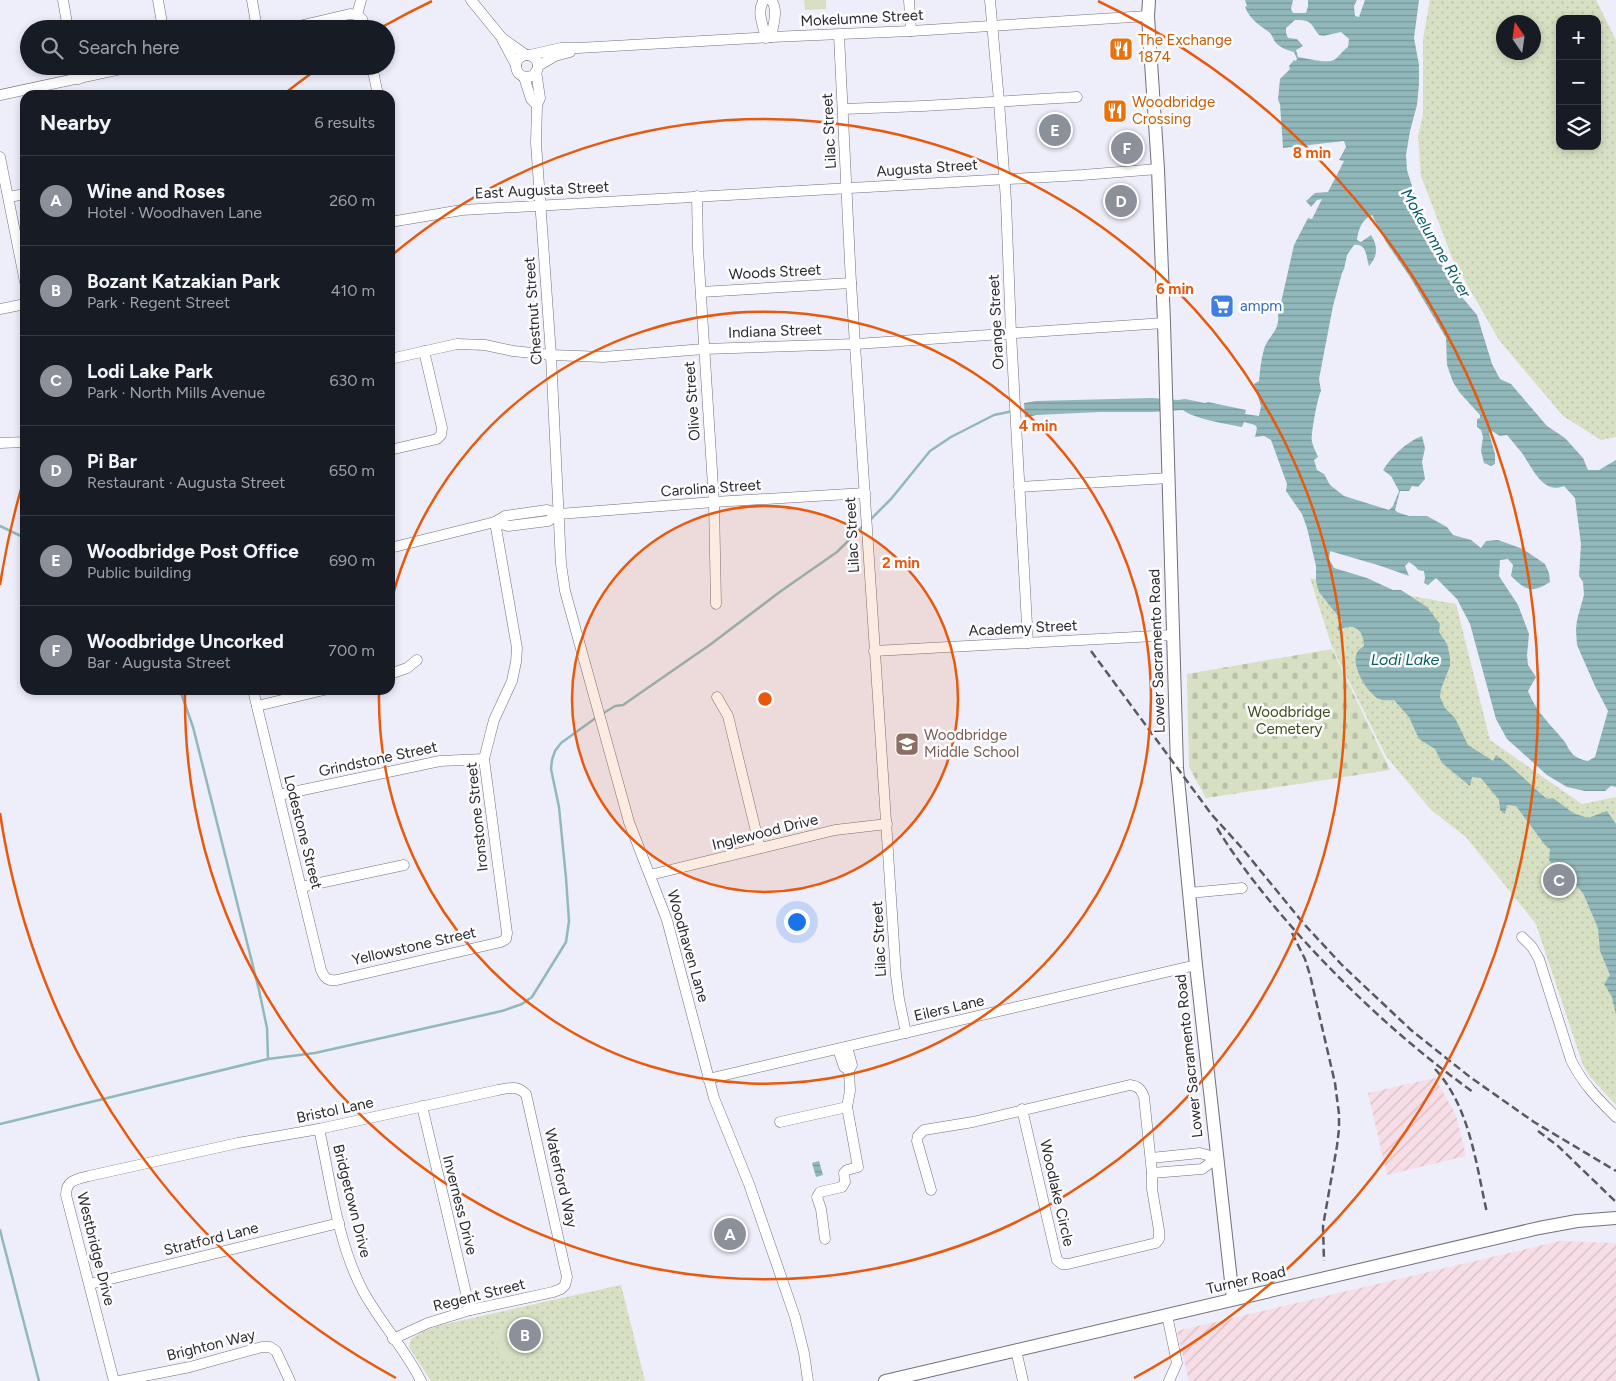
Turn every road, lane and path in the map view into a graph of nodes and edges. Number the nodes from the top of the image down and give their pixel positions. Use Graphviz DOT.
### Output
graph roads {
  1 [pos="62,0"];
  2 [pos="158,0"];
  3 [pos="252,0"];
  4 [pos="361,0"];
  5 [pos="471,0"];
  6 [pos="764,0"];
  7 [pos="771,0"];
  8 [pos="909,0"];
  9 [pos="990,0"];
  10 [pos="1149,0"];
  11 [pos="357,15"];
  12 [pos="1148,16"];
  13 [pos="66,20"];
  14 [pos="161,20"];
  15 [pos="255,20"];
  16 [pos="324,20"];
  17 [pos="362,20"];
  18 [pos="992,26"];
  19 [pos="911,32"];
  20 [pos="839,35"];
  21 [pos="768,37"];
  22 [pos="502,38"];
  23 [pos="578,48"];
  24 [pos="528,55"];
  25 [pos="516,64"];
  26 [pos="537,69"];
  27 [pos="78,75"];
  28 [pos="96,75"];
  29 [pos="374,75"];
  30 [pos="524,76"];
  31 [pos="79,79"];
  32 [pos="25,90"];
  33 [pos="377,90"];
  34 [pos="20,91"];
  35 [pos="0,95"];
  36 [pos="1077,97"];
  37 [pos="1000,101"];
  38 [pos="537,105"];
  39 [pos="843,109"];
  40 [pos="0,157"];
  41 [pos="1158,169"];
  42 [pos="1004,178"];
  43 [pos="847,189"];
  44 [pos="20,195"];
  45 [pos="697,196"];
  46 [pos="9,197"];
  47 [pos="540,205"];
  48 [pos="395,221"];
  49 [pos="20,255"];
  50 [pos="851,283"];
  51 [pos="701,292"];
  52 [pos="20,305"];
  53 [pos="0,309"];
  54 [pos="1164,323"];
  55 [pos="1011,333"];
  56 [pos="856,344"];
  57 [pos="704,349"];
  58 [pos="424,351"];
  59 [pos="551,355"];
  60 [pos="395,358"];
  61 [pos="20,442"];
  62 [pos="0,443"];
  63 [pos="395,449"];
  64 [pos="1169,478"];
  65 [pos="1019,487"];
  66 [pos="865,493"];
  67 [pos="714,502"];
  68 [pos="559,514"];
  69 [pos="495,522"];
  70 [pos="395,547"];
  71 [pos="716,604"];
  72 [pos="1173,634"];
  73 [pos="1028,643"];
  74 [pos="874,651"];
  75 [pos="417,660"];
  76 [pos="395,672"];
  77 [pos="255,695"];
  78 [pos="303,695"];
  79 [pos="717,697"];
  80 [pos="257,706"];
  81 [pos="484,759"];
  82 [pos="279,795"];
  83 [pos="887,824"];
  84 [pos="760,848"];
  85 [pos="404,865"];
  86 [pos="650,875"];
  87 [pos="301,887"];
  88 [pos="1242,888"];
  89 [pos="1189,893"];
  90 [pos="507,936"];
  91 [pos="1522,937"];
  92 [pos="1196,965"];
  93 [pos="327,979"];
  94 [pos="906,1033"];
  95 [pos="843,1048"];
  96 [pos="708,1079"];
  97 [pos="520,1088"];
  98 [pos="422,1106"];
  99 [pos="847,1107"];
  100 [pos="1022,1109"];
  101 [pos="1616,1117"];
  102 [pos="780,1122"];
  103 [pos="319,1129"];
  104 [pos="1150,1158"];
  105 [pos="1216,1158"];
  106 [pos="156,1161"];
  107 [pos="1152,1173"];
  108 [pos="931,1190"];
  109 [pos="1616,1218"];
  110 [pos="339,1223"];
  111 [pos="825,1239"];
  112 [pos="567,1277"];
  113 [pos="90,1284"];
  114 [pos="1233,1299"];
  115 [pos="470,1310"];
  116 [pos="1167,1315"];
  117 [pos="393,1339"];
  118 [pos="1016,1350"];
  119 [pos="919,1377"];
  120 [pos="114,1381"];
  121 [pos="119,1381"];
  122 [pos="290,1381"];
  123 [pos="421,1381"];
  124 [pos="808,1381"];
  125 [pos="884,1381"];
  126 [pos="1023,1381"];
  127 [pos="1169,1381"];
  1 -- 13 [label="street"];
  2 -- 14 [label="street"];
  3 -- 15 [label="street"];
  4 -- 11 [label="street"];
  5 -- 22 [label="street"];
  6 -- 21 [label="street"];
  7 -- 21 [label="street"];
  8 -- 19 [label="street"];
  9 -- 18 [label="street, Orange Street"];
  10 -- 12 [label="main road, Lower Sacramento Road"];
  11 -- 16 [label="street"];
  11 -- 17 [label="street"];
  12 -- 18 [label="street, Mokelumne Street"];
  12 -- 41 [label="main road, Lower Sacramento Road"];
  18 -- 19 [label="street, Mokelumne Street"];
  18 -- 37 [label="street, Orange Street"];
  19 -- 20 [label="street, Mokelumne Street"];
  20 -- 21 [label="street, Mokelumne Street"];
  20 -- 39 [label="street, Lilac Street"];
  21 -- 23 [label="street, Mokelumne Street"];
  22 -- 24 [label="street"];
  22 -- 25 [label="street"];
  23 -- 24 [label="street, Mokelumne Street"];
  23 -- 26 [label="street, Mokelumne Street"];
  24 -- 25 [label="street"];
  24 -- 26 [label="street"];
  25 -- 30 [label="street"];
  26 -- 30 [label="street"];
  26 -- 38 [label="street, Chestnut Street"];
  27 -- 31 [label="street"];
  28 -- 31 [label="street"];
  29 -- 33 [label="street"];
  30 -- 38 [label="street, Chestnut Street"];
  31 -- 32 [label="street"];
  34 -- 35 [label="street"];
  36 -- 37 [label="street"];
  37 -- 39 [label="street"];
  37 -- 42 [label="street, Orange Street"];
  38 -- 47 [label="street, Chestnut Street"];
  39 -- 43 [label="street, Lilac Street"];
  40 -- 46 [label="street"];
  41 -- 42 [label="street, Augusta Street"];
  41 -- 54 [label="main road, Lower Sacramento Road"];
  42 -- 43 [label="street, Augusta Street"];
  42 -- 55 [label="street, Orange Street"];
  43 -- 45 [label="street, Augusta Street"];
  43 -- 50 [label="street, Lilac Street"];
  44 -- 46 [label="street"];
  45 -- 47 [label="street, East Augusta Street"];
  45 -- 51 [label="street, Olive Street"];
  46 -- 49 [label="street"];
  47 -- 48 [label="street, East Augusta Street"];
  47 -- 59 [label="street, Chestnut Street"];
  50 -- 51 [label="street, Woods Street"];
  50 -- 56 [label="street, Lilac Street"];
  51 -- 57 [label="street, Olive Street"];
  52 -- 53 [label="street"];
  54 -- 55 [label="street, Indiana Street"];
  54 -- 64 [label="main road, Lower Sacramento Road"];
  55 -- 56 [label="street, Indiana Street"];
  55 -- 65 [label="street, Orange Street"];
  56 -- 57 [label="street, Indiana Street"];
  56 -- 66 [label="street, Lilac Street"];
  57 -- 59 [label="street, Indiana Street"];
  57 -- 67 [label="street, Olive Street"];
  58 -- 59 [label="street, Indiana Street"];
  58 -- 60 [label="street, Indiana Street"];
  58 -- 63 [label="street"];
  59 -- 68 [label="street, Chestnut Street"];
  61 -- 62 [label="street"];
  64 -- 65 [label="street"];
  64 -- 72 [label="main road, Lower Sacramento Road"];
  65 -- 73 [label="street, Orange Street"];
  66 -- 67 [label="street, Carolina Street"];
  66 -- 74 [label="street, Lilac Street"];
  67 -- 68 [label="street, Carolina Street"];
  67 -- 71 [label="street, Olive Street"];
  68 -- 69 [label="street, Carolina Street"];
  68 -- 86 [label="street, Woodhaven Lane"];
  69 -- 70 [label="street, Carolina Street"];
  69 -- 81 [label="street, Ironstone Street"];
  72 -- 73 [label="street, Academy Street"];
  72 -- 89 [label="main road, Lower Sacramento Road"];
  73 -- 74 [label="street, Academy Street"];
  74 -- 83 [label="street, Lilac Street"];
  75 -- 76 [label="street"];
  77 -- 80 [label="street, Lodestone Street"];
  78 -- 80 [label="street"];
  79 -- 84 [label="street"];
  80 -- 82 [label="street, Lodestone Street"];
  81 -- 82 [label="street, Grindstone Street"];
  81 -- 90 [label="street, Ironstone Street"];
  82 -- 87 [label="street, Lodestone Street"];
  83 -- 84 [label="street, Inglewood Drive"];
  83 -- 94 [label="street, Lilac Street"];
  84 -- 86 [label="street, Inglewood Drive"];
  85 -- 87 [label="street"];
  86 -- 96 [label="street, Woodhaven Lane"];
  87 -- 93 [label="street, Lodestone Street"];
  88 -- 89 [label="street"];
  89 -- 92 [label="main road, Lower Sacramento Road"];
  90 -- 93 [label="street, Yellowstone Street"];
  91 -- 101 [label="street"];
  92 -- 94 [label="street, Eilers Lane"];
  92 -- 105 [label="main road, Lower Sacramento Road"];
  94 -- 95 [label="street, Eilers Lane"];
  95 -- 96 [label="street, Eilers Lane"];
  95 -- 99 [label="street"];
  96 -- 124 [label="street, Woodhaven Lane"];
  97 -- 98 [label="street, Bristol Lane"];
  97 -- 112 [label="street, Waterford Way"];
  98 -- 103 [label="street, Bristol Lane"];
  98 -- 115 [label="street, Inverness Drive"];
  99 -- 102 [label="street"];
  99 -- 111 [label="street"];
  100 -- 104 [label="street, Woodlake Circle"];
  100 -- 107 [label="street, Woodlake Circle"];
  100 -- 108 [label="street, Woodlake Circle"];
  103 -- 106 [label="street, Bristol Lane"];
  103 -- 110 [label="street, Bridgetown Drive"];
  104 -- 105 [label="street"];
  104 -- 107 [label="street, Woodlake Circle"];
  105 -- 107 [label="street"];
  105 -- 114 [label="main road, Lower Sacramento Road"];
  106 -- 113 [label="street, Westbridge Drive"];
  109 -- 114 [label="main road, Turner Road"];
  110 -- 113 [label="street, Stratford Lane"];
  110 -- 117 [label="street, Bridgetown Drive"];
  112 -- 115 [label="street, Regent Street"];
  113 -- 120 [label="street, Westbridge Drive"];
  114 -- 116 [label="main road, Turner Road"];
  115 -- 117 [label="street, Regent Street"];
  116 -- 118 [label="main road, Turner Road"];
  116 -- 127 [label="street"];
  117 -- 123 [label="street, Bridgetown Drive"];
  118 -- 119 [label="main road, Turner Road"];
  118 -- 126 [label="street"];
  119 -- 125 [label="main road, Turner Road"];
  121 -- 122 [label="street, Brighton Way"];
}
